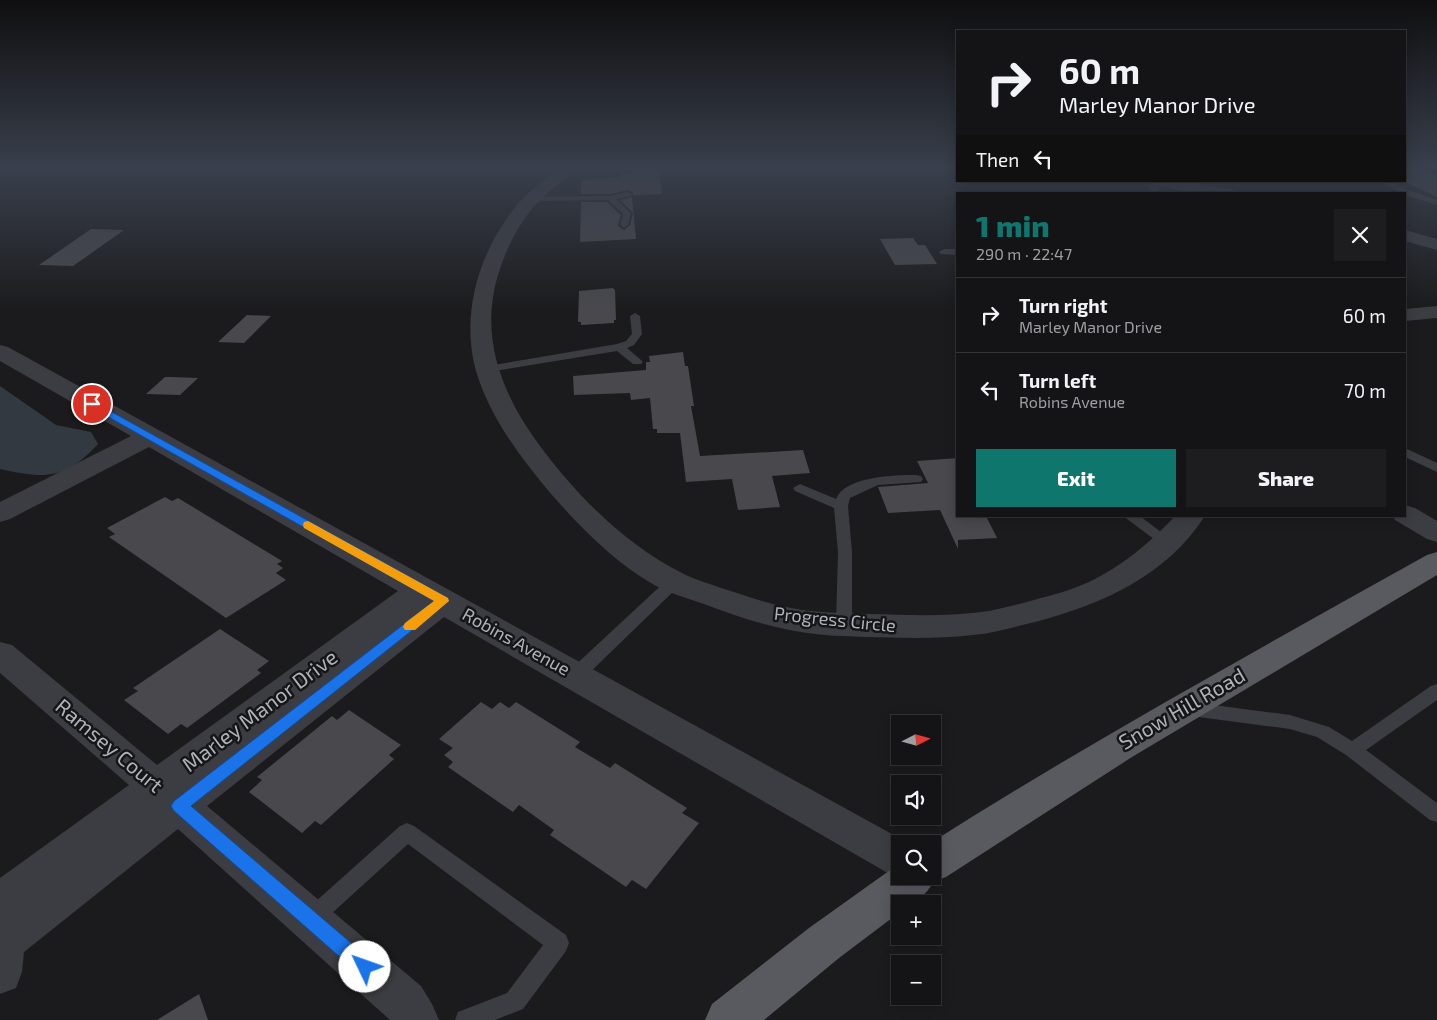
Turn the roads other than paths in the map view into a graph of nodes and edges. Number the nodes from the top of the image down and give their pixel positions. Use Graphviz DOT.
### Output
graph roads {
  1 [pos="520,216"];
  2 [pos="626,216"];
  3 [pos="624,225"];
  4 [pos="1406,236"];
  5 [pos="1437,245"];
  6 [pos="944,252"];
  7 [pos="956,252"];
  8 [pos="1437,312"];
  9 [pos="1406,315"];
  10 [pos="635,316"];
  11 [pos="619,347"];
  12 [pos="0,352"];
  13 [pos="638,362"];
  14 [pos="488,369"];
  15 [pos="151,436"];
  16 [pos="1406,452"];
  17 [pos="1437,468"];
  18 [pos="916,479"];
  19 [pos="800,488"];
  20 [pos="842,506"];
  21 [pos="0,513"];
  22 [pos="1406,515"];
  23 [pos="1131,517"];
  24 [pos="1190,517"];
  25 [pos="1437,533"];
  26 [pos="1167,542"];
  27 [pos="1437,562"];
  28 [pos="674,582"];
  29 [pos="432,595"];
  30 [pos="844,624"];
  31 [pos="1,657"];
  32 [pos="576,675"];
  33 [pos="1437,691"];
  34 [pos="1184,708"];
  35 [pos="1352,750"];
  36 [pos="169,796"];
  37 [pos="1437,814"];
  38 [pos="891,854"];
  39 [pos="941,858"];
  40 [pos="903,885"];
  41 [pos="311,919"];
  42 [pos="1,938"];
  43 [pos="416,1020"];
  44 [pos="466,1020"];
  45 [pos="728,1020"];
  1 -- 14 [label="street, Progress Circle"];
  2 -- 3 [label="lane"];
  4 -- 5 [label="street"];
  6 -- 7 [label="lane"];
  8 -- 9 [label="street"];
  10 -- 11 [label="lane"];
  11 -- 13 [label="lane"];
  11 -- 14 [label="lane"];
  12 -- 15 [label="street, Robins Avenue"];
  14 -- 28 [label="street, Progress Circle"];
  15 -- 21 [label="street"];
  15 -- 29 [label="street, Robins Avenue"];
  16 -- 17 [label="lane"];
  18 -- 20 [label="lane"];
  19 -- 20 [label="lane"];
  20 -- 30 [label="lane"];
  22 -- 25 [label="street"];
  23 -- 26 [label="lane"];
  24 -- 26 [label="street, Progress Circle"];
  26 -- 30 [label="street, Progress Circle"];
  27 -- 34 [label="main road, Snow Hill Road"];
  28 -- 30 [label="street, Progress Circle"];
  28 -- 32 [label="lane"];
  29 -- 32 [label="street, Robins Avenue"];
  29 -- 36 [label="street, Marley Manor Drive"];
  31 -- 36 [label="street, Ramsey Court"];
  32 -- 38 [label="street, Robins Avenue"];
  33 -- 35 [label="lane"];
  34 -- 35 [label="lane"];
  34 -- 39 [label="main road, Snow Hill Road"];
  35 -- 37 [label="lane"];
  36 -- 41 [label="street, Ramsey Court"];
  36 -- 42 [label="street, Marley Manor Drive"];
  40 -- 45 [label="main road"];
  41 -- 43 [label="street, Ramsey Court"];
  41 -- 44 [label="lane"];
}
